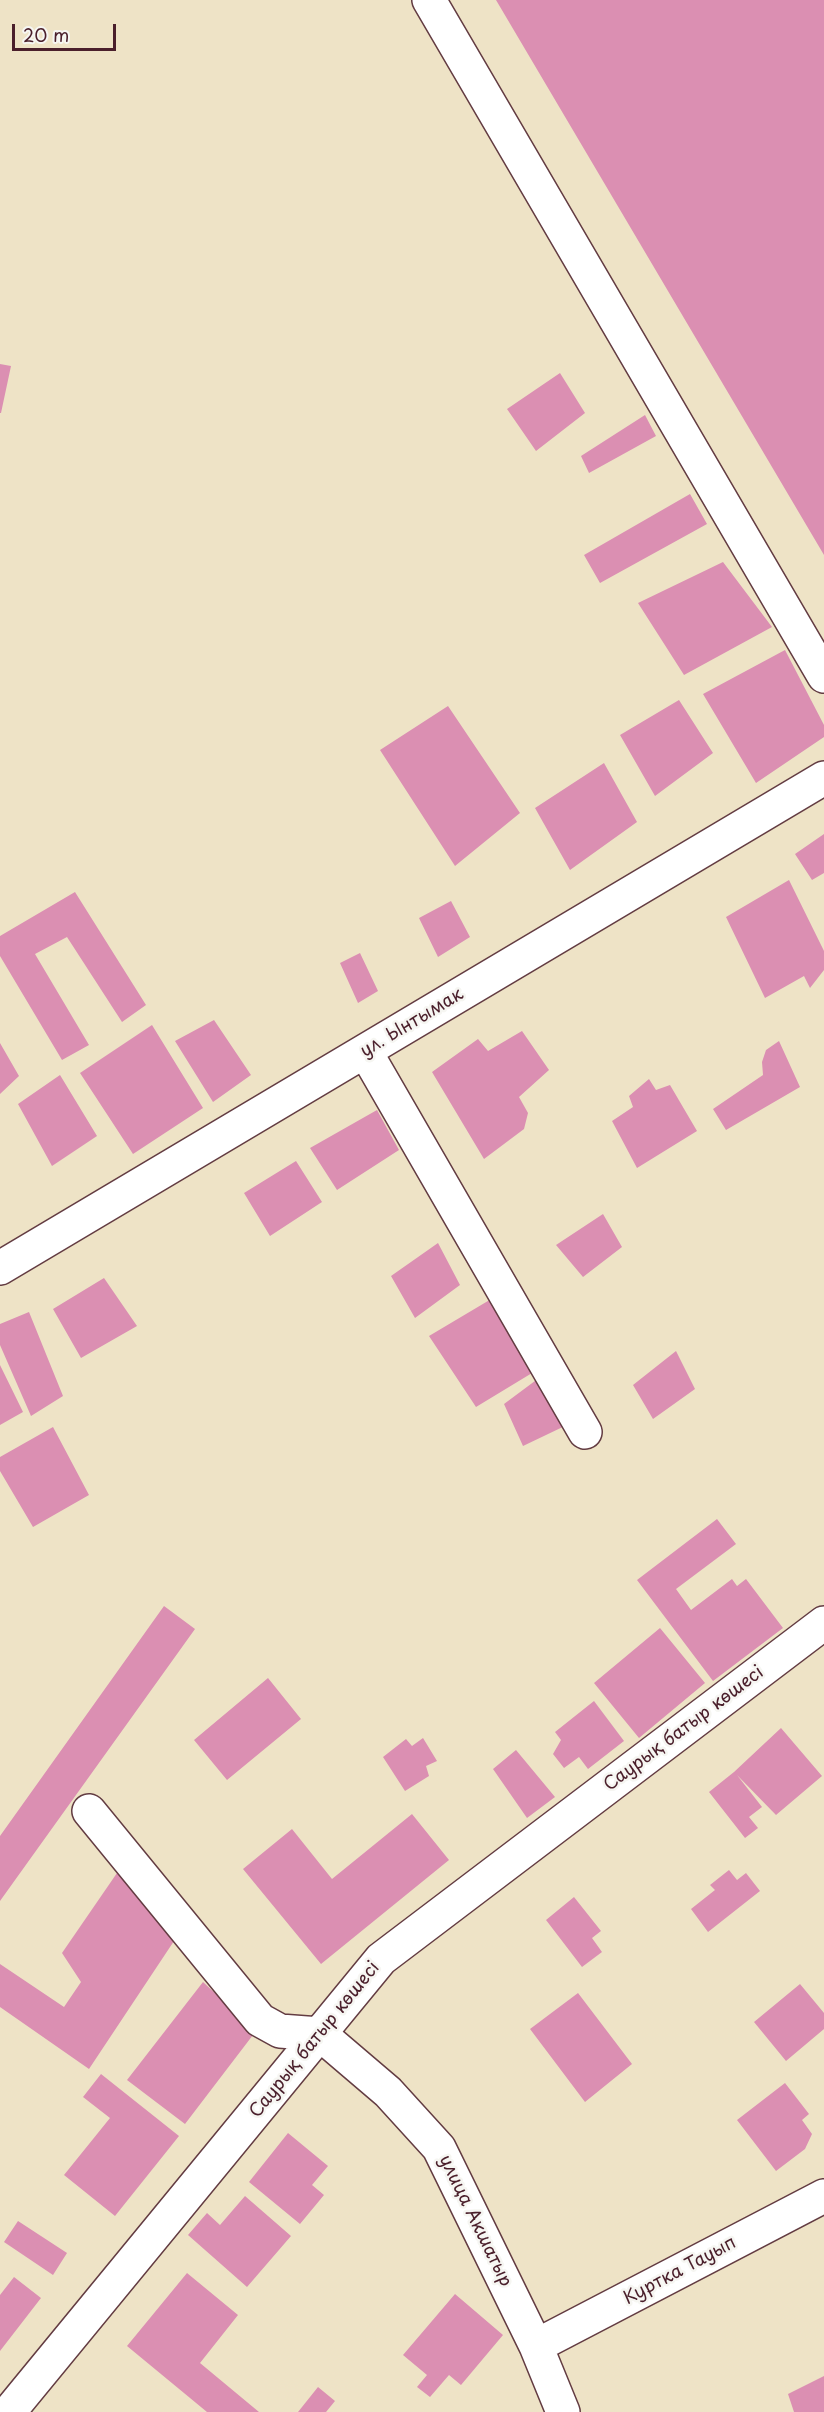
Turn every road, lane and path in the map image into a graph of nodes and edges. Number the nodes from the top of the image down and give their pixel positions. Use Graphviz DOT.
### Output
graph roads {
  1 [pos="429,0"];
  2 [pos="824,676"];
  3 [pos="824,778"];
  4 [pos="365,1051"];
  5 [pos="0,1268"];
  6 [pos="585,1432"];
  7 [pos="824,1623"];
  8 [pos="89,1811"];
  9 [pos="320,2034"];
  10 [pos="824,2196"];
  11 [pos="536,2346"];
  12 [pos="9,2412"];
  13 [pos="563,2412"];
  1 -- 2 [label="street"];
  3 -- 4 [label="street, ул. Ынтымак"];
  4 -- 5 [label="street, ул. Ынтымак"];
  4 -- 6 [label="street"];
  7 -- 9 [label="street, Саурық батыр көшесі"];
  8 -- 9 [label="street"];
  9 -- 11 [label="street, улица Акшатыр"];
  9 -- 12 [label="street, Саурық батыр көшесі"];
  10 -- 11 [label="street, Куртка Тауып"];
  11 -- 13 [label="street, улица Акшатыр"];
}
